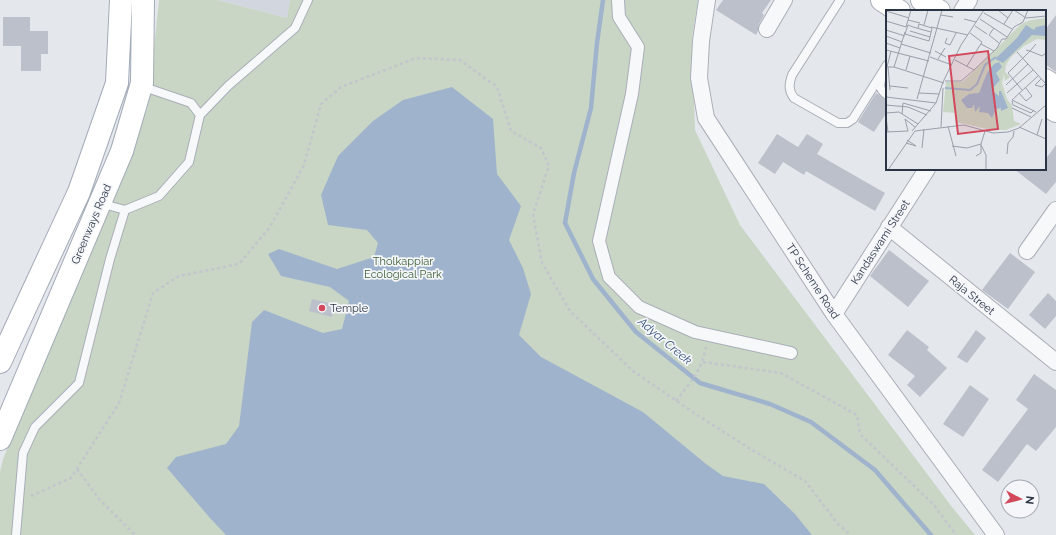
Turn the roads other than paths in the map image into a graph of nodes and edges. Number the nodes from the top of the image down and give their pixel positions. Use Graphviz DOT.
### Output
graph roads {
  1 [pos="121,0"];
  2 [pos="143,0"];
  3 [pos="308,0"];
  4 [pos="618,0"];
  5 [pos="708,0"];
  6 [pos="784,0"];
  7 [pos="840,0"];
  8 [pos="882,0"];
  9 [pos="922,0"];
  10 [pos="945,0"];
  11 [pos="969,0"];
  12 [pos="897,10"];
  13 [pos="937,10"];
  14 [pos="940,10"];
  15 [pos="963,10"];
  16 [pos="767,29"];
  17 [pos="886,66"];
  18 [pos="886,72"];
  19 [pos="1046,81"];
  20 [pos="142,83"];
  21 [pos="1056,87"];
  22 [pos="886,94"];
  23 [pos="1046,105"];
  24 [pos="1056,111"];
  25 [pos="200,115"];
  26 [pos="926,170"];
  27 [pos="100,202"];
  28 [pos="124,210"];
  29 [pos="1056,210"];
  30 [pos="889,227"];
  31 [pos="1027,250"];
  32 [pos="834,314"];
  33 [pos="791,353"];
  34 [pos="0,362"];
  35 [pos="1056,362"];
  36 [pos="0,439"];
  37 [pos="16,535"];
  38 [pos="996,535"];
  1 -- 34 [label="main road"];
  2 -- 20 [label="main road, Greenways Road"];
  3 -- 25 [label="lane"];
  4 -- 33 [label="street"];
  5 -- 32 [label="street, TP Scheme Road"];
  6 -- 16 [label="street"];
  7 -- 17 [label="lane"];
  8 -- 12 [label="main road"];
  9 -- 13 [label="main road"];
  10 -- 14 [label="street"];
  11 -- 15 [label="street"];
  18 -- 22 [label="lane"];
  19 -- 21 [label="main road"];
  20 -- 25 [label="lane"];
  20 -- 27 [label="main road, Greenways Road"];
  23 -- 24 [label="main road"];
  25 -- 28 [label="lane"];
  26 -- 30 [label="street, Kandaswami Street"];
  27 -- 28 [label="lane"];
  27 -- 36 [label="main road, Greenways Road"];
  28 -- 37 [label="lane"];
  29 -- 31 [label="street"];
  30 -- 32 [label="street, Kandaswami Street"];
  30 -- 35 [label="street, Raja Street"];
  32 -- 38 [label="street, TP Scheme Road"];
}
